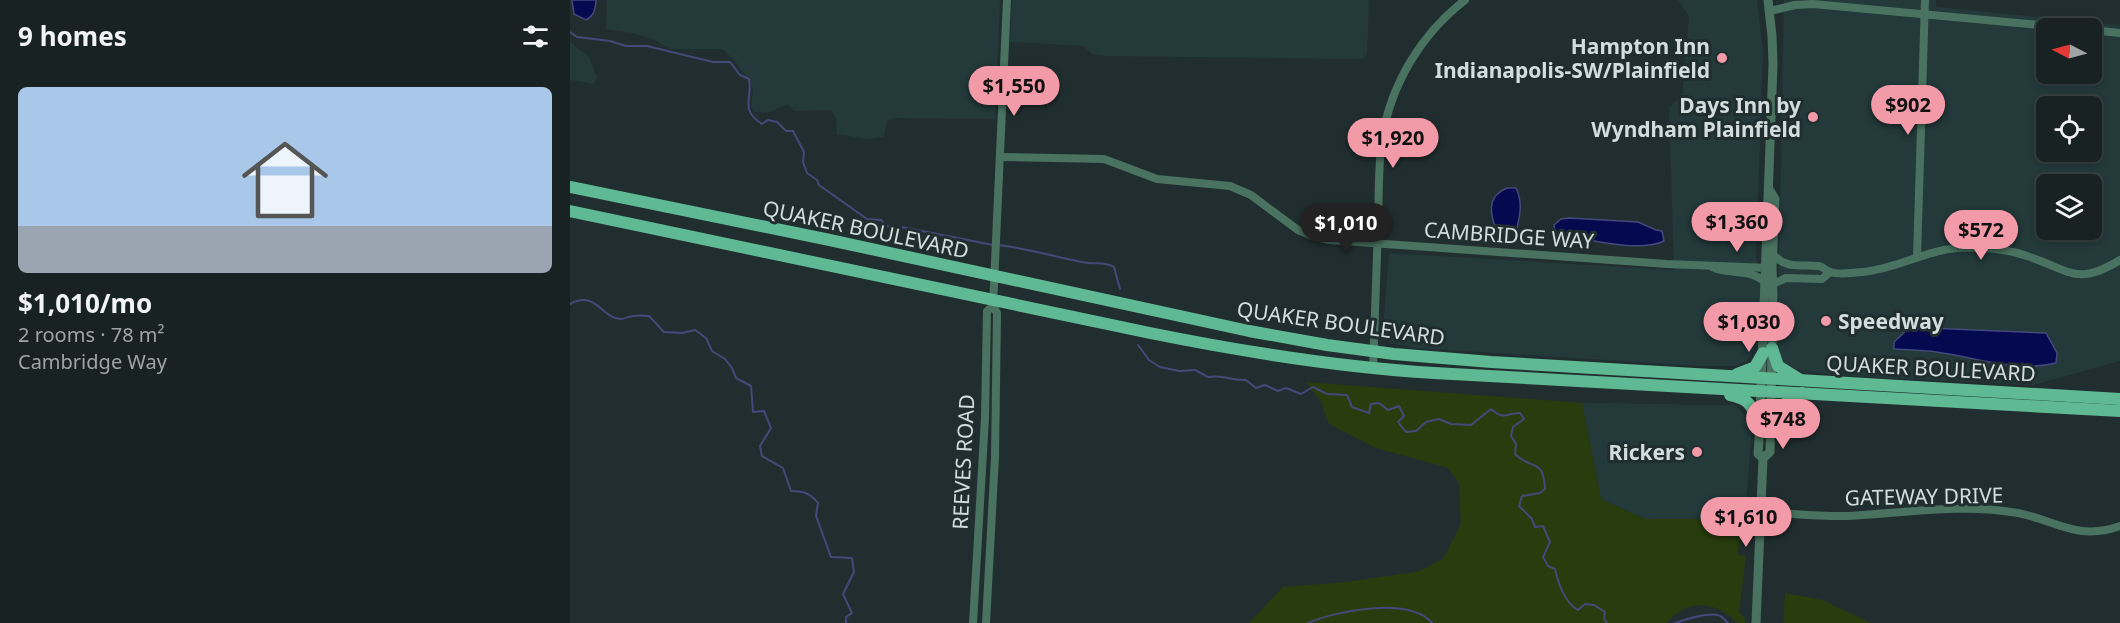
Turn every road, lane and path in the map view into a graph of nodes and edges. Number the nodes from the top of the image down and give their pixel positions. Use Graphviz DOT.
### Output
graph roads {
  1 [pos="1007,0"];
  2 [pos="1465,0"];
  3 [pos="1768,0"];
  4 [pos="1925,0"];
  5 [pos="1770,11"];
  6 [pos="1924,15"];
  7 [pos="2036,25"];
  8 [pos="2102,31"];
  9 [pos="2120,33"];
  10 [pos="1000,157"];
  11 [pos="570,187"];
  12 [pos="1769,189"];
  13 [pos="570,210"];
  14 [pos="1377,244"];
  15 [pos="1773,254"];
  16 [pos="1917,257"];
  17 [pos="2120,260"];
  18 [pos="1712,267"];
  19 [pos="1768,268"];
  20 [pos="1830,272"];
  21 [pos="995,277"];
  22 [pos="1769,283"];
  23 [pos="994,304"];
  24 [pos="1374,351"];
  25 [pos="1767,351"];
  26 [pos="1373,369"];
  27 [pos="1731,376"];
  28 [pos="1766,385"];
  29 [pos="1803,387"];
  30 [pos="1703,388"];
  31 [pos="2120,399"];
  32 [pos="2120,411"];
  33 [pos="1765,424"];
  34 [pos="1761,512"];
  35 [pos="2120,526"];
  36 [pos="1756,622"];
  37 [pos="972,623"];
  38 [pos="986,623"];
  1 -- 10 [label="street, REEVES ROAD"];
  2 -- 14 [label="street"];
  3 -- 5 [label="street"];
  4 -- 6 [label="street"];
  5 -- 6 [label="street"];
  5 -- 12 [label="street"];
  6 -- 7 [label="street"];
  6 -- 16 [label="street"];
  8 -- 9 [label="street"];
  10 -- 14 [label="street, CAMBRIDGE WAY"];
  10 -- 21 [label="street, REEVES ROAD"];
  11 -- 21 [label="main road, QUAKER BOULEVARD"];
  12 -- 15 [label="street"];
  12 -- 19 [label="street"];
  13 -- 23 [label="main road, QUAKER BOULEVARD"];
  14 -- 18 [label="street, CAMBRIDGE WAY"];
  14 -- 24 [label="street"];
  15 -- 19 [label="street"];
  15 -- 20 [label="street"];
  16 -- 17 [label="street"];
  16 -- 20 [label="street"];
  18 -- 19 [label="street, CAMBRIDGE WAY"];
  18 -- 22 [label="street, CAMBRIDGE WAY"];
  19 -- 22 [label="street"];
  20 -- 22 [label="street"];
  21 -- 23 [label="street, REEVES ROAD"];
  21 -- 24 [label="main road, QUAKER BOULEVARD"];
  22 -- 25 [label="street"];
  23 -- 26 [label="main road, QUAKER BOULEVARD"];
  23 -- 37 [label="street, REEVES ROAD"];
  23 -- 38 [label="street, REEVES ROAD"];
  24 -- 26 [label="street"];
  24 -- 27 [label="main road, QUAKER BOULEVARD"];
  25 -- 27 [label="main road"];
  25 -- 28 [label="street"];
  25 -- 29 [label="main road"];
  26 -- 30 [label="main road, QUAKER BOULEVARD"];
  27 -- 28 [label="main road, QUAKER BOULEVARD"];
  28 -- 29 [label="main road, QUAKER BOULEVARD"];
  28 -- 30 [label="main road, QUAKER BOULEVARD"];
  28 -- 33 [label="street"];
  29 -- 31 [label="main road, QUAKER BOULEVARD"];
  29 -- 32 [label="main road, QUAKER BOULEVARD"];
  29 -- 33 [label="main road"];
  30 -- 33 [label="main road"];
  33 -- 34 [label="street"];
  34 -- 35 [label="street, GATEWAY DRIVE"];
  34 -- 36 [label="street"];
}
